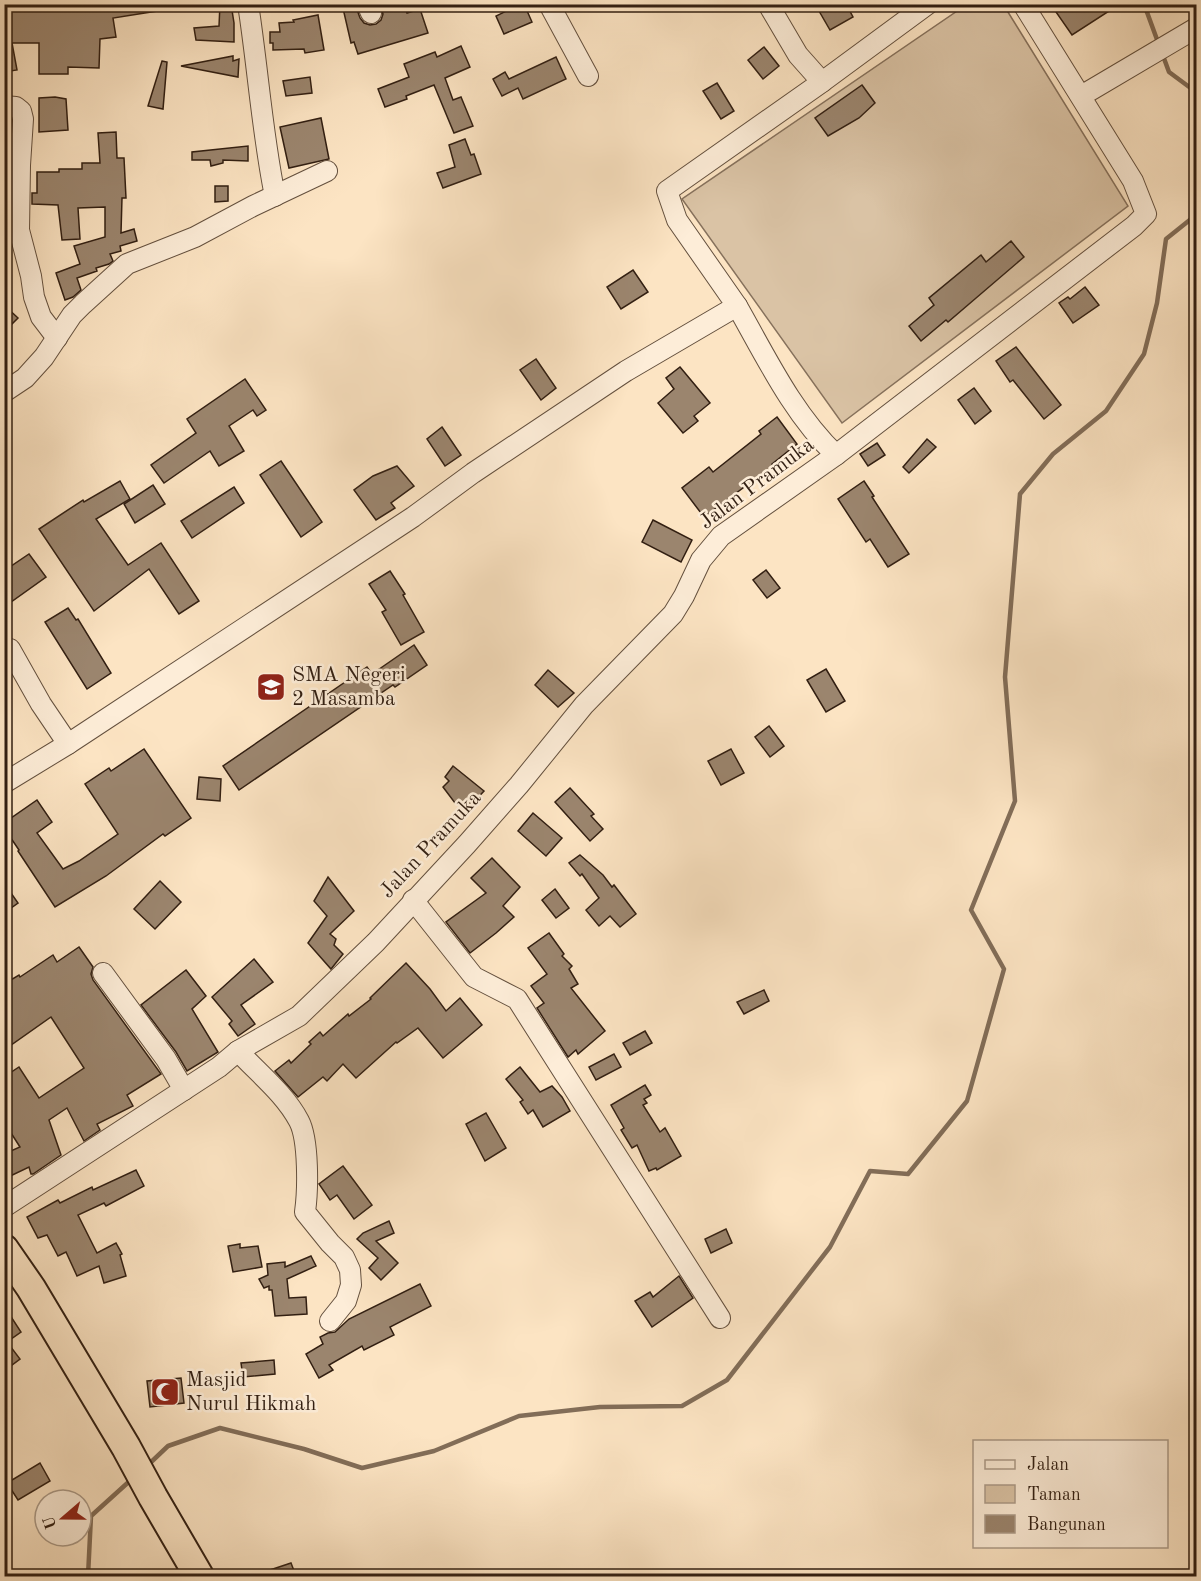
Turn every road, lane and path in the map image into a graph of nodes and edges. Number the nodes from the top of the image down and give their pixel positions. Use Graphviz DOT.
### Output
graph roads {
  1 [pos="248,4"];
  2 [pos="549,4"];
  3 [pos="768,4"];
  4 [pos="928,4"];
  5 [pos="1023,4"];
  6 [pos="1192,31"];
  7 [pos="588,76"];
  8 [pos="822,82"];
  9 [pos="1081,96"];
  10 [pos="4,106"];
  11 [pos="327,171"];
  12 [pos="275,196"];
  13 [pos="737,306"];
  14 [pos="57,338"];
  15 [pos="4,392"];
  16 [pos="836,455"];
  17 [pos="10,649"];
  18 [pos="68,744"];
  19 [pos="4,783"];
  20 [pos="413,900"];
  21 [pos="103,973"];
  22 [pos="238,1052"];
  23 [pos="184,1090"];
  24 [pos="4,1207"];
  25 [pos="4,1248"];
  26 [pos="720,1318"];
  27 [pos="330,1321"];
  28 [pos="199,1576"];
  1 -- 12 [label="street"];
  2 -- 7 [label="street"];
  3 -- 8 [label="street"];
  4 -- 8 [label="street"];
  5 -- 9 [label="street"];
  6 -- 9 [label="street"];
  8 -- 13 [label="street"];
  9 -- 16 [label="street, Jalan Pramuka"];
  10 -- 14 [label="street"];
  11 -- 12 [label="street"];
  12 -- 14 [label="street"];
  13 -- 16 [label="street"];
  13 -- 18 [label="street"];
  14 -- 15 [label="street"];
  16 -- 20 [label="street, Jalan Pramuka"];
  17 -- 18 [label="street"];
  18 -- 19 [label="street"];
  20 -- 22 [label="street, Jalan Pramuka"];
  20 -- 26 [label="street"];
  21 -- 23 [label="street"];
  22 -- 23 [label="street, Jalan Pramuka"];
  22 -- 27 [label="street"];
  23 -- 24 [label="street, Jalan Pramuka"];
  25 -- 28 [label="highway"];
}
